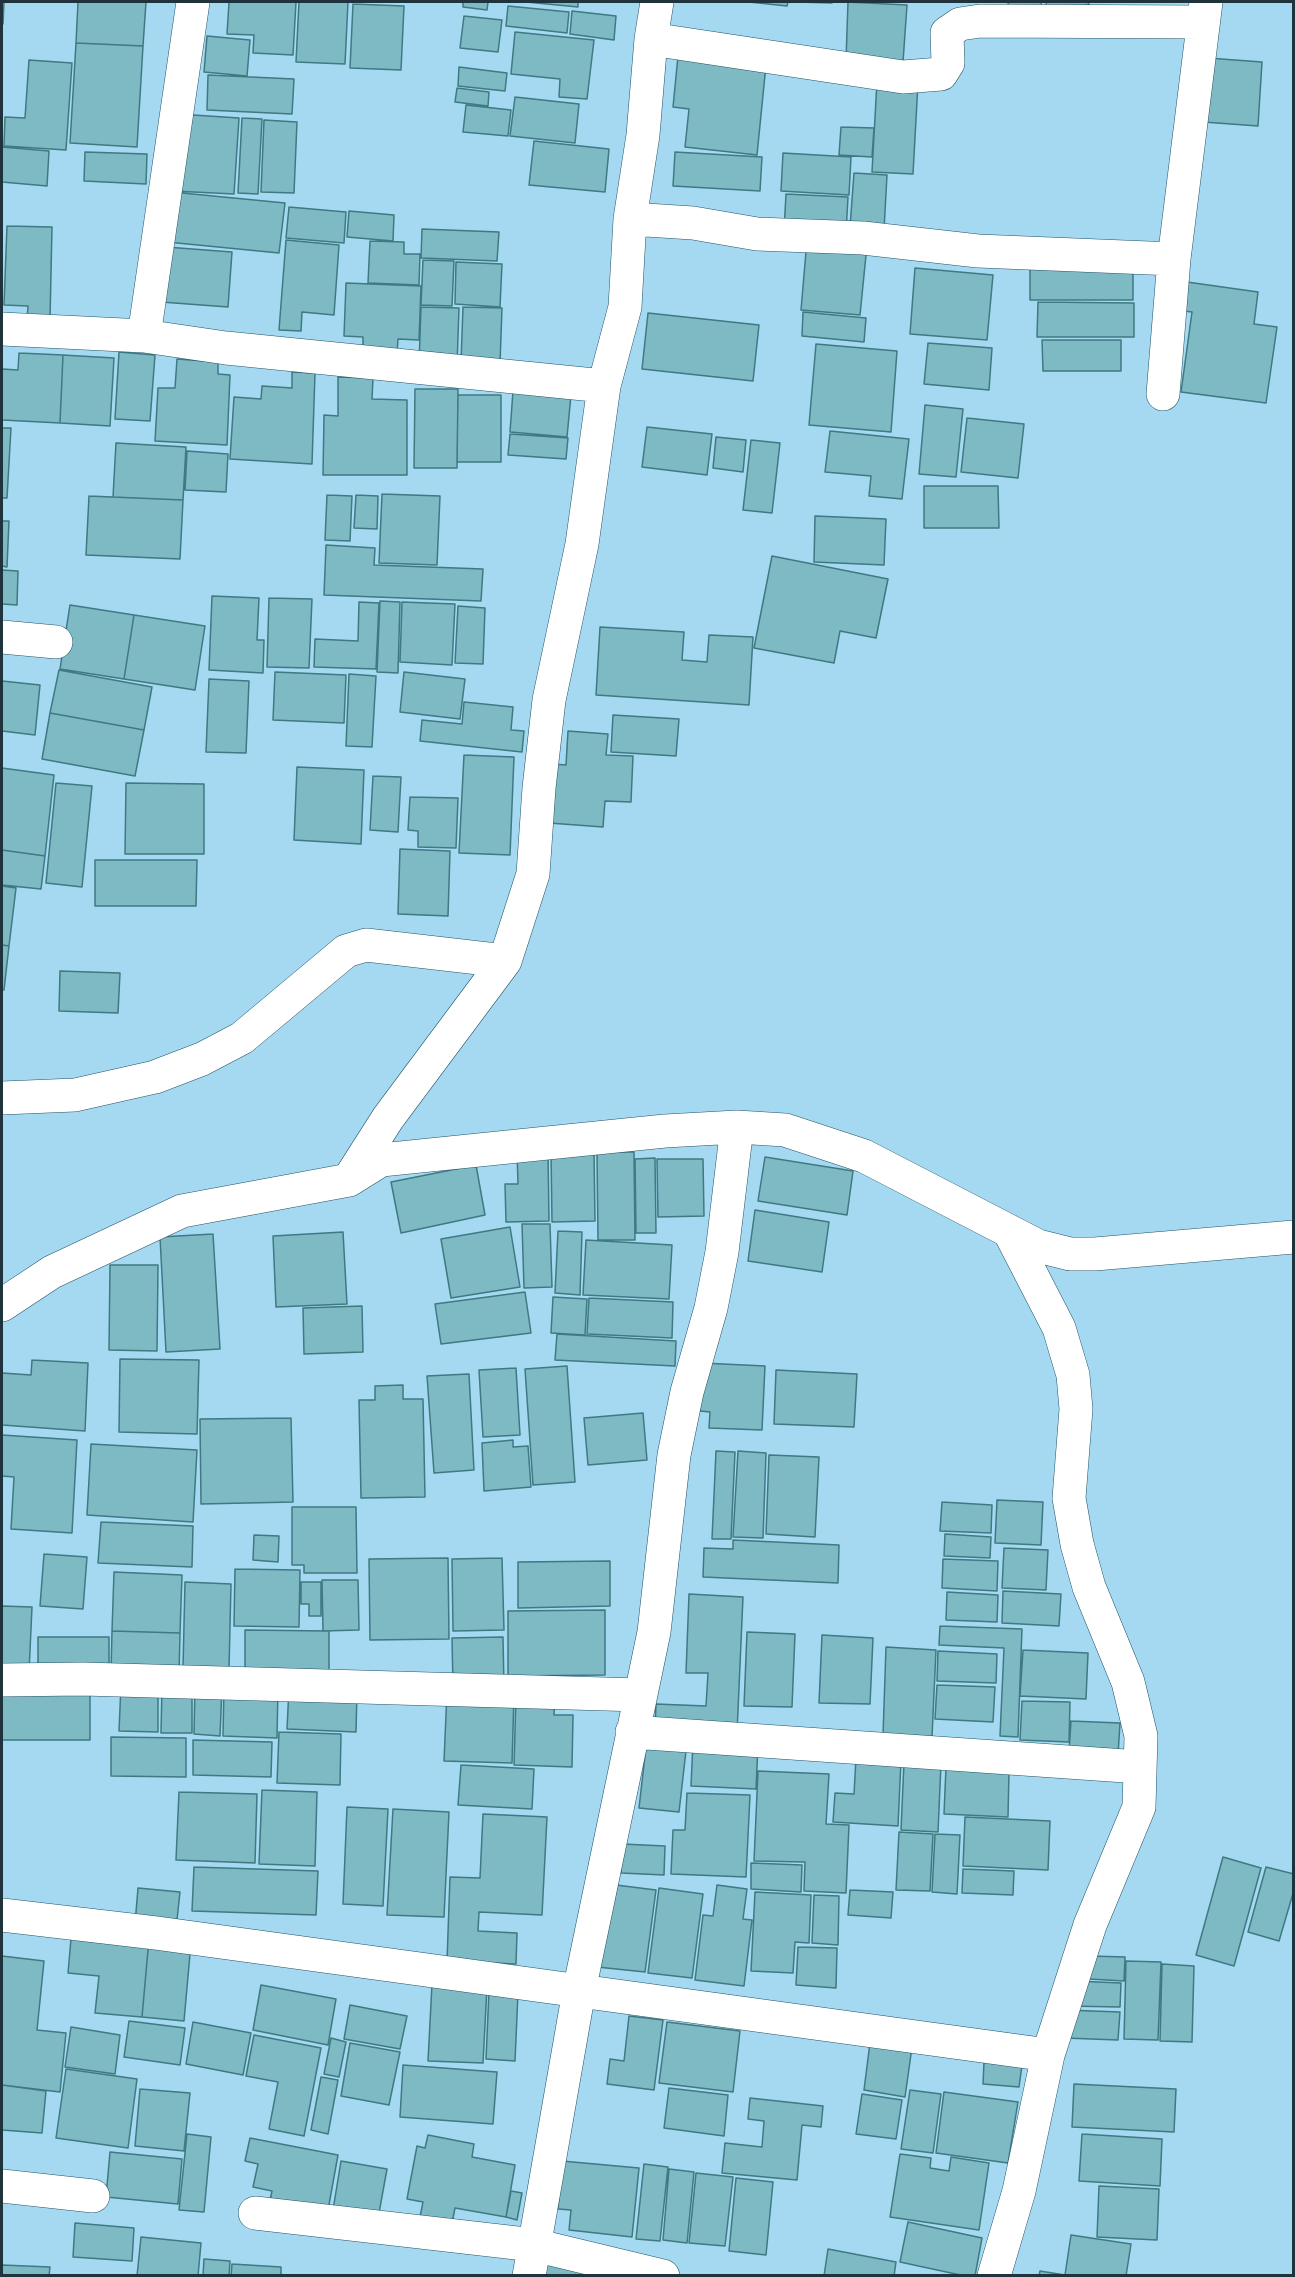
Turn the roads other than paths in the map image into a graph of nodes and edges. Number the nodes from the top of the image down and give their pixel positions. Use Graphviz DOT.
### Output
graph roads {
  1 [pos="193,2"];
  2 [pos="657,2"];
  3 [pos="1204,12"];
  4 [pos="651,39"];
  5 [pos="630,219"];
  6 [pos="1174,259"];
  7 [pos="2,329"];
  8 [pos="144,336"];
  9 [pos="604,386"];
  10 [pos="1164,394"];
  11 [pos="2,637"];
  12 [pos="56,642"];
  13 [pos="505,961"];
  14 [pos="2,1098"];
  15 [pos="737,1127"];
  16 [pos="349,1180"];
  17 [pos="1009,1231"];
  18 [pos="1293,1237"];
  19 [pos="2,1305"];
  20 [pos="2,1680"];
  21 [pos="640,1695"];
  22 [pos="632,1732"];
  23 [pos="1140,1767"];
  24 [pos="2,1915"];
  25 [pos="579,1991"];
  26 [pos="1048,2055"];
  27 [pos="2,2186"];
  28 [pos="93,2196"];
  29 [pos="255,2213"];
  30 [pos="532,2260"];
  31 [pos="663,2276"];
  32 [pos="994,2276"];
  1 -- 8 [label="street"];
  2 -- 4 [label="street"];
  3 -- 4 [label="street"];
  3 -- 6 [label="street"];
  4 -- 5 [label="street"];
  5 -- 6 [label="street"];
  5 -- 9 [label="street"];
  6 -- 10 [label="street"];
  7 -- 8 [label="street"];
  8 -- 9 [label="street"];
  9 -- 13 [label="street"];
  11 -- 12 [label="street"];
  13 -- 14 [label="street"];
  13 -- 16 [label="street"];
  15 -- 16 [label="street"];
  15 -- 17 [label="street"];
  15 -- 21 [label="street"];
  16 -- 19 [label="street"];
  17 -- 18 [label="street"];
  17 -- 23 [label="street"];
  20 -- 21 [label="street"];
  21 -- 22 [label="street"];
  22 -- 23 [label="street"];
  22 -- 25 [label="street"];
  23 -- 26 [label="street"];
  24 -- 25 [label="street"];
  25 -- 26 [label="street"];
  25 -- 30 [label="street"];
  26 -- 32 [label="street"];
  27 -- 28 [label="street"];
  29 -- 30 [label="street"];
  30 -- 31 [label="street"];
}
